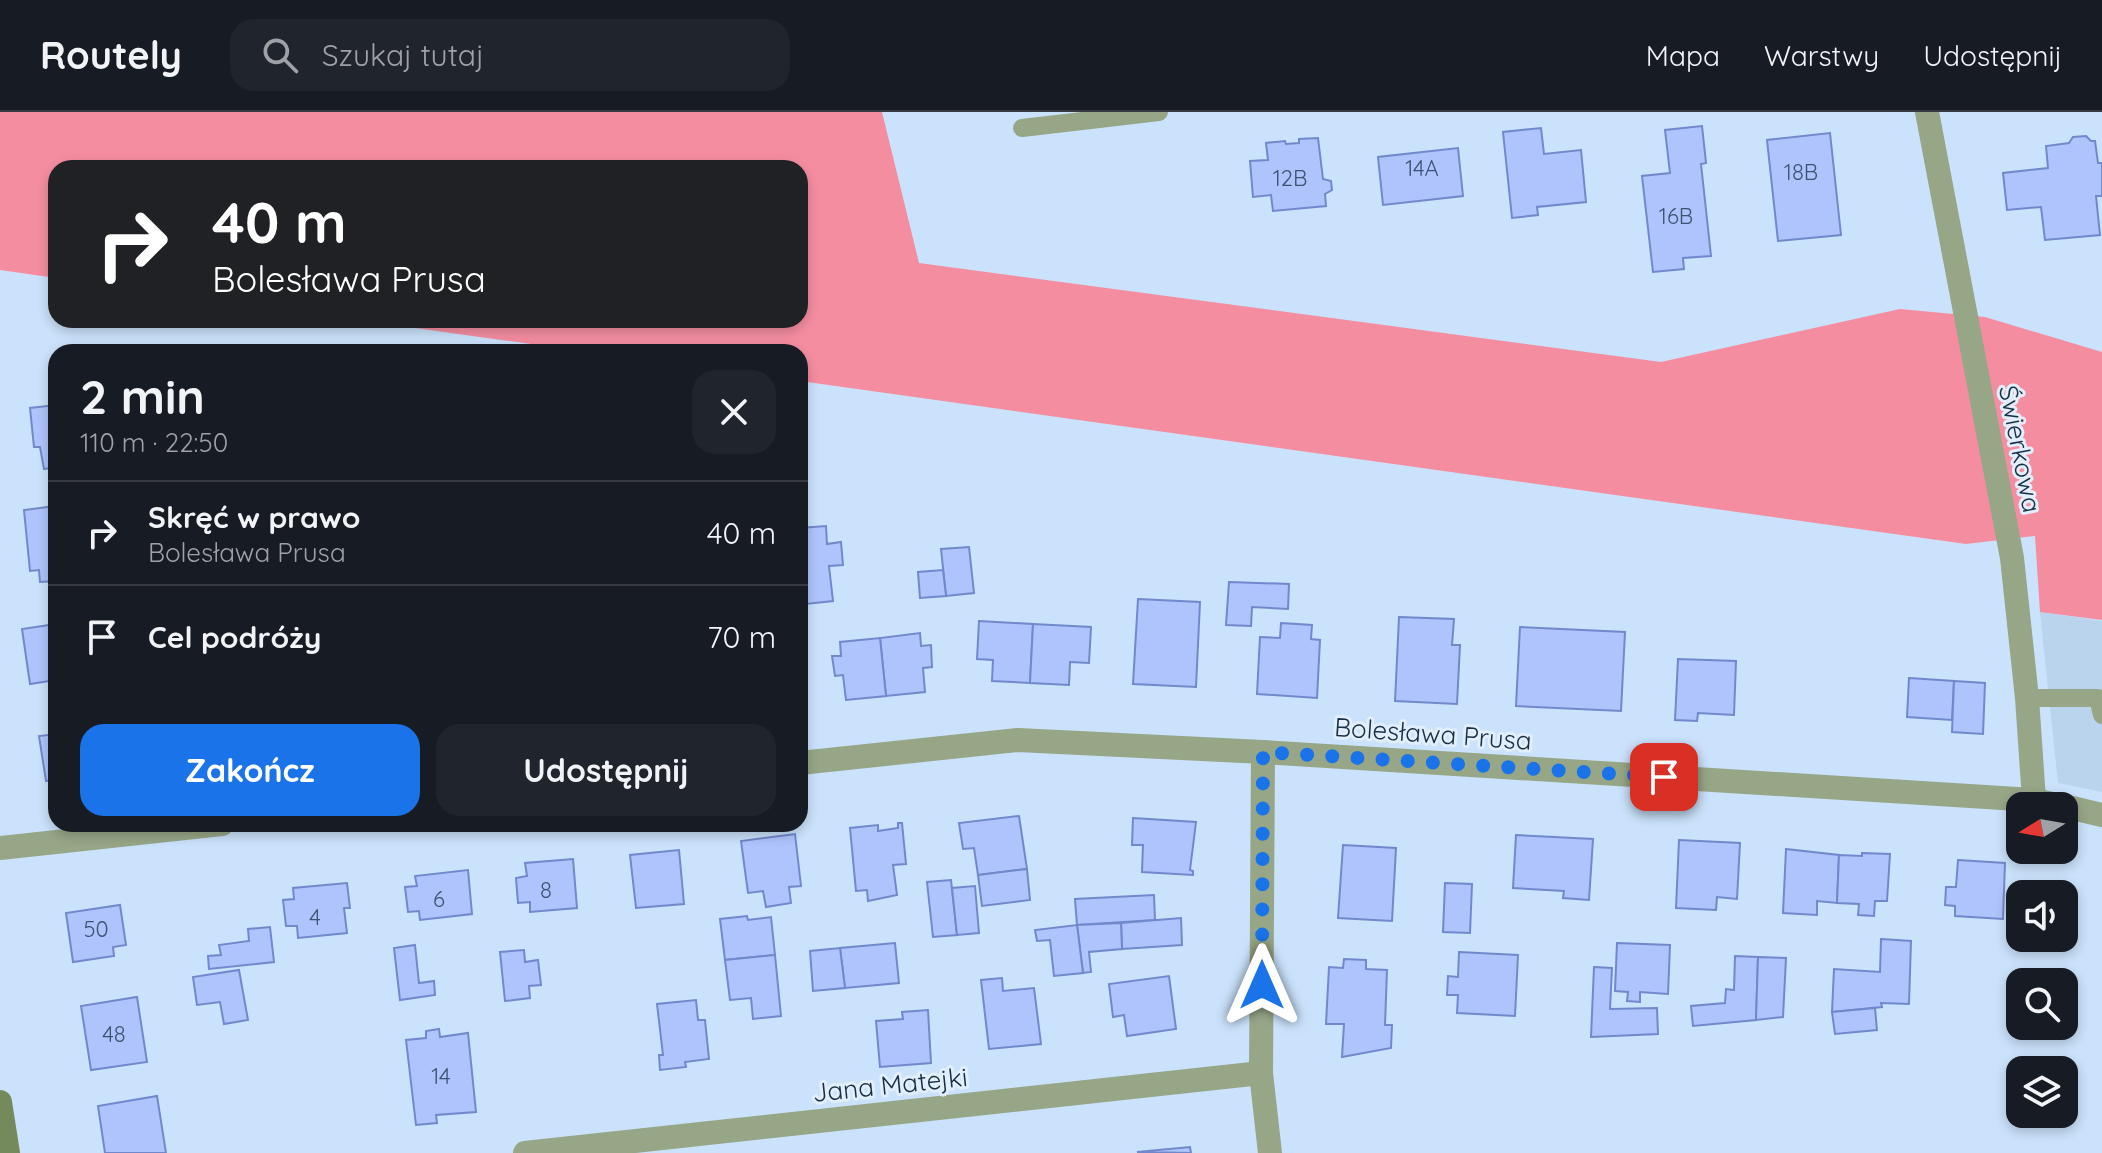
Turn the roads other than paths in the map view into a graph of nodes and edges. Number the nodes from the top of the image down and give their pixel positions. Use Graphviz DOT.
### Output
graph roads {
  1 [pos="1159,112"];
  2 [pos="1927,112"];
  3 [pos="1022,128"];
  4 [pos="2027,698"];
  5 [pos="2101,700"];
  6 [pos="1263,752"];
  7 [pos="808,762"];
  8 [pos="2033,792"];
  9 [pos="2006,798"];
  10 [pos="2078,809"];
  11 [pos="2102,815"];
  12 [pos="148,832"];
  13 [pos="0,848"];
  14 [pos="1261,1073"];
  15 [pos="0,1102"];
  16 [pos="8,1153"];
  17 [pos="525,1153"];
  18 [pos="1270,1153"];
  1 -- 3 [label="lane"];
  2 -- 4 [label="street, Świerkowa"];
  4 -- 5 [label="lane"];
  4 -- 8 [label="street, Świerkowa"];
  6 -- 7 [label="street, Bolesława Prusa"];
  6 -- 9 [label="street, Bolesława Prusa"];
  6 -- 14 [label="street"];
  10 -- 11 [label="street, Bolesława Prusa"];
  12 -- 13 [label="street"];
  14 -- 17 [label="street, Jana Matejki"];
  14 -- 18 [label="street"];
  15 -- 16 [label="street"];
}
